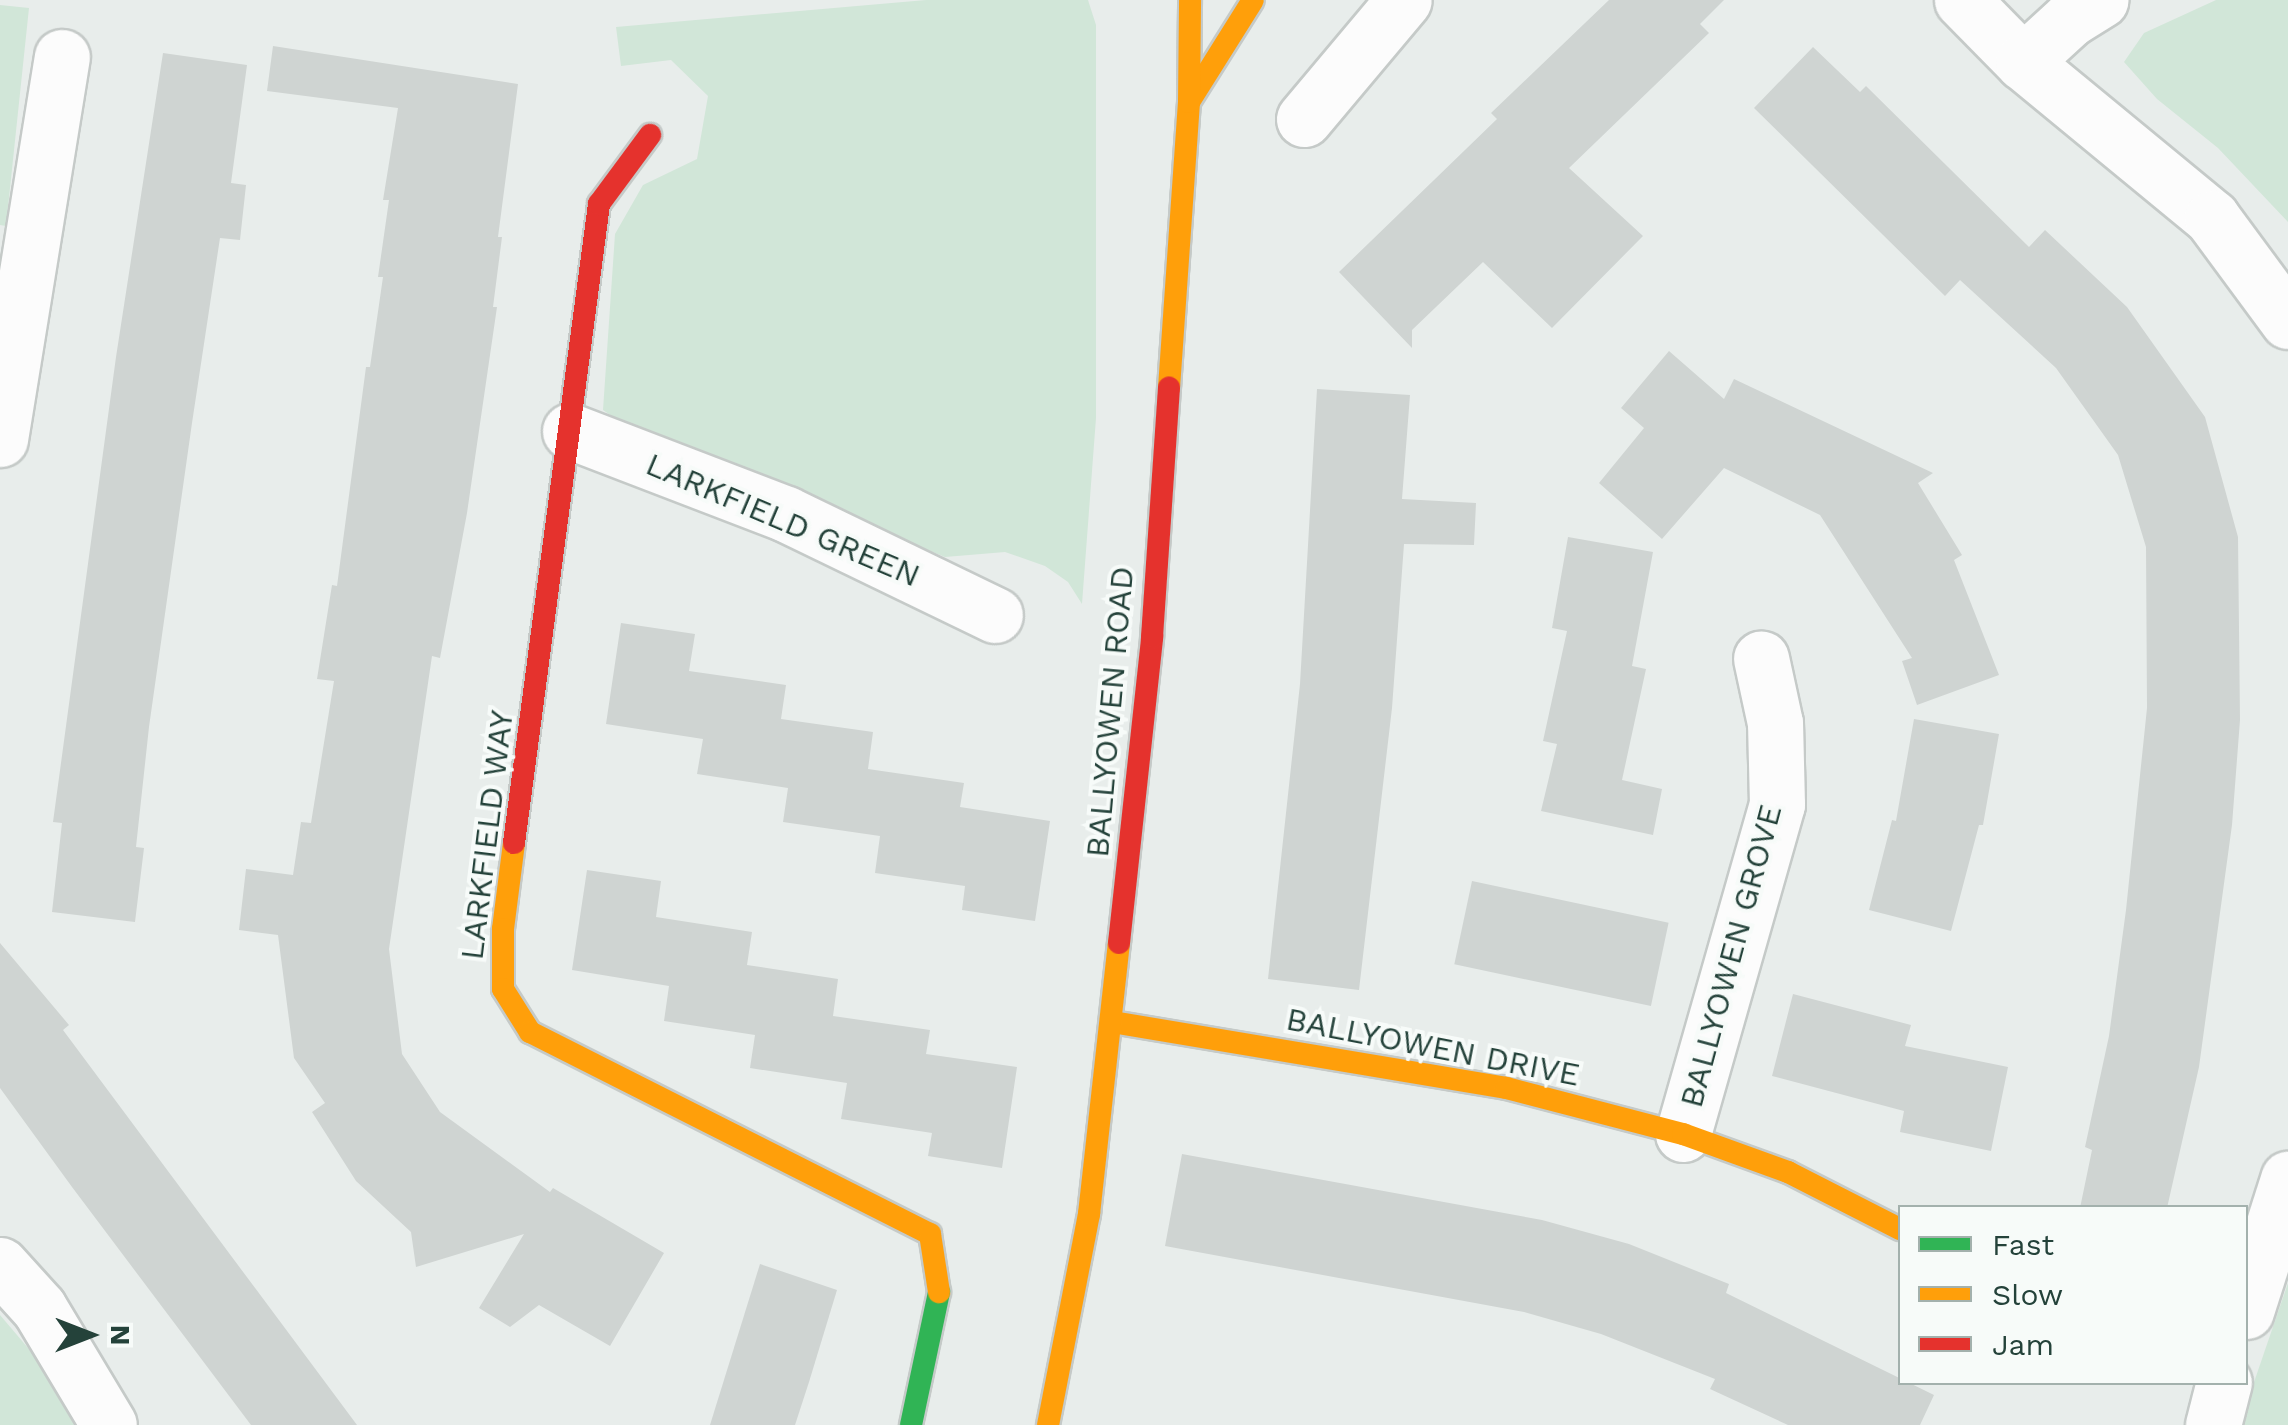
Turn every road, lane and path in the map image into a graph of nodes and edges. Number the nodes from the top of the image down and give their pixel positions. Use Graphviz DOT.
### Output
graph roads {
  1 [pos="1190,0"];
  2 [pos="1253,0"];
  3 [pos="1404,0"];
  4 [pos="1962,0"];
  5 [pos="2101,0"];
  6 [pos="62,58"];
  7 [pos="2022,62"];
  8 [pos="1189,102"];
  9 [pos="1304,119"];
  10 [pos="650,136"];
  11 [pos="2288,320"];
  12 [pos="570,431"];
  13 [pos="0,439"];
  14 [pos="994,615"];
  15 [pos="1761,658"];
  16 [pos="1112,1022"];
  17 [pos="1683,1134"];
  18 [pos="2288,1179"];
  19 [pos="1898,1229"];
  20 [pos="0,1265"];
  21 [pos="2248,1305"];
  22 [pos="2223,1385"];
  23 [pos="110,1425"];
  24 [pos="911,1425"];
  25 [pos="1048,1425"];
  26 [pos="2213,1425"];
  1 -- 8 [label="street, BALLYOWEN ROAD"];
  2 -- 8 [label="street"];
  3 -- 9 [label="street"];
  4 -- 7 [label="street"];
  5 -- 7 [label="street"];
  6 -- 13 [label="street"];
  7 -- 11 [label="street"];
  8 -- 16 [label="street, BALLYOWEN ROAD"];
  10 -- 12 [label="street, LARKFIELD WAY"];
  12 -- 14 [label="street, LARKFIELD GREEN"];
  12 -- 24 [label="street, LARKFIELD WAY"];
  15 -- 17 [label="street, BALLYOWEN GROVE"];
  16 -- 17 [label="street, BALLYOWEN DRIVE"];
  16 -- 25 [label="street, BALLYOWEN ROAD"];
  17 -- 19 [label="street, BALLYOWEN DRIVE"];
  18 -- 21 [label="street"];
  20 -- 23 [label="street"];
  22 -- 26 [label="street"];
}
